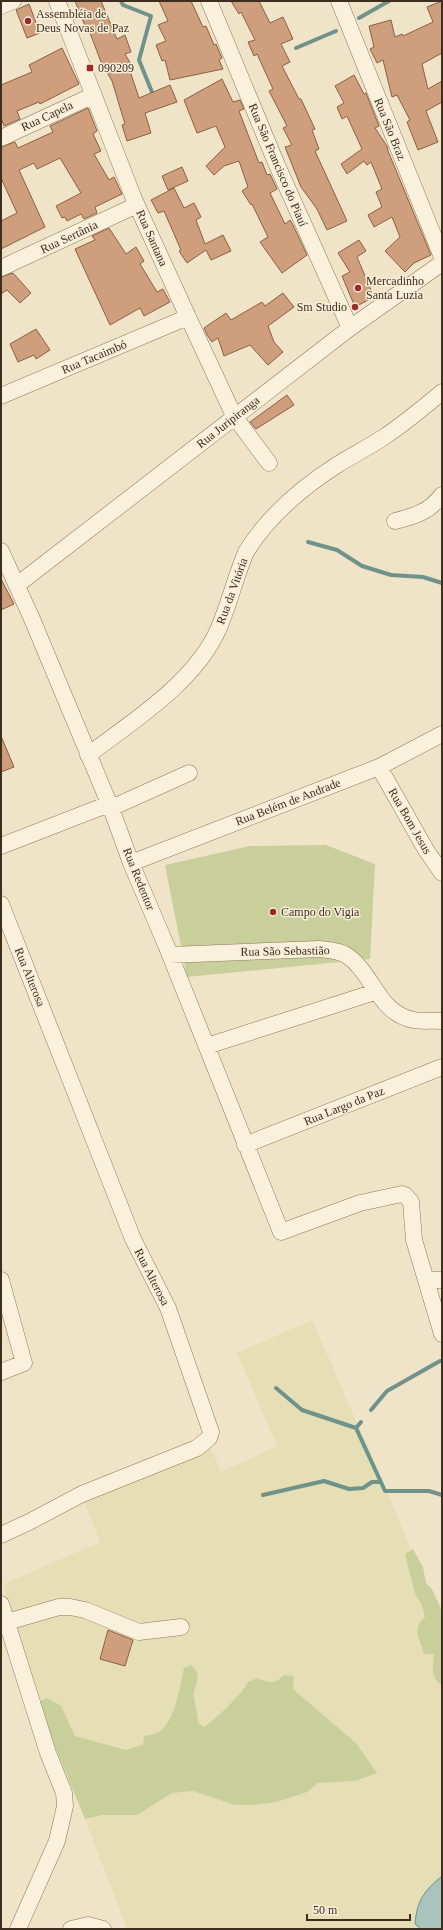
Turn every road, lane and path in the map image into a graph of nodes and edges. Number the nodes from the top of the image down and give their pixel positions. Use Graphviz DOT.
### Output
graph roads {
  1 [pos="13,1"];
  2 [pos="57,1"];
  3 [pos="209,1"];
  4 [pos="339,1"];
  5 [pos="1,6"];
  6 [pos="94,95"];
  7 [pos="1,138"];
  8 [pos="137,205"];
  9 [pos="442,257"];
  10 [pos="442,263"];
  11 [pos="1,268"];
  12 [pos="188,317"];
  13 [pos="350,328"];
  14 [pos="442,392"];
  15 [pos="1,396"];
  16 [pos="234,416"];
  17 [pos="269,463"];
  18 [pos="442,495"];
  19 [pos="395,521"];
  20 [pos="1,551"];
  21 [pos="17,585"];
  22 [pos="442,734"];
  23 [pos="88,755"];
  24 [pos="379,767"];
  25 [pos="189,773"];
  26 [pos="110,806"];
  27 [pos="1,846"];
  28 [pos="131,863"];
  29 [pos="442,873"];
  30 [pos="1,904"];
  31 [pos="5,926"];
  32 [pos="170,955"];
  33 [pos="376,992"];
  34 [pos="442,1020"];
  35 [pos="207,1046"];
  36 [pos="442,1067"];
  37 [pos="245,1145"];
  38 [pos="1,1280"];
  39 [pos="434,1280"];
  40 [pos="442,1334"];
  41 [pos="1,1372"];
  42 [pos="1,1535"];
  43 [pos="1,1604"];
  44 [pos="7,1622"];
  45 [pos="181,1627"];
  46 [pos="18,1929"];
  47 [pos="71,1929"];
  48 [pos="103,1929"];
  1 -- 5 [label="street"];
  2 -- 6 [label="street, Rua Santana"];
  3 -- 13 [label="street, Rua São Francisco do Piauí"];
  4 -- 9 [label="street, Rua São Braz"];
  6 -- 7 [label="street, Rua Capela"];
  6 -- 8 [label="street, Rua Santana"];
  8 -- 11 [label="street, Rua Sertânia"];
  8 -- 12 [label="street, Rua Santana"];
  10 -- 13 [label="street, Rua Juripiranga"];
  12 -- 15 [label="street, Rua Tacaimbó"];
  12 -- 16 [label="street, Rua Santana"];
  13 -- 16 [label="street, Rua Juripiranga"];
  14 -- 23 [label="street, Rua da Vitória"];
  16 -- 17 [label="street, Rua Santana"];
  16 -- 21 [label="street, Rua Juripiranga"];
  18 -- 19 [label="street"];
  20 -- 21 [label="street, Rua Redentor"];
  21 -- 23 [label="street, Rua Redentor"];
  22 -- 24 [label="street, Rua Belém de Andrade"];
  23 -- 26 [label="street, Rua Redentor"];
  24 -- 28 [label="street, Rua Belém de Andrade"];
  24 -- 29 [label="street, Rua Bom Jesus"];
  25 -- 26 [label="street"];
  26 -- 27 [label="street"];
  26 -- 28 [label="street, Rua Redentor"];
  28 -- 32 [label="street, Rua Redentor"];
  30 -- 31 [label="street, Rua Alterosa"];
  31 -- 42 [label="street, Rua Alterosa"];
  32 -- 33 [label="street, Rua São Sebastião"];
  32 -- 35 [label="street, Rua Redentor"];
  33 -- 34 [label="street, Rua São Sebastião"];
  33 -- 35 [label="street"];
  35 -- 37 [label="street, Rua Redentor"];
  36 -- 37 [label="street, Rua Largo da Paz"];
  37 -- 39 [label="street, Rua Redentor"];
  38 -- 41 [label="street"];
  39 -- 40 [label="street"];
  43 -- 44 [label="street"];
  44 -- 45 [label="street"];
  44 -- 46 [label="street"];
  47 -- 48 [label="street"];
}
